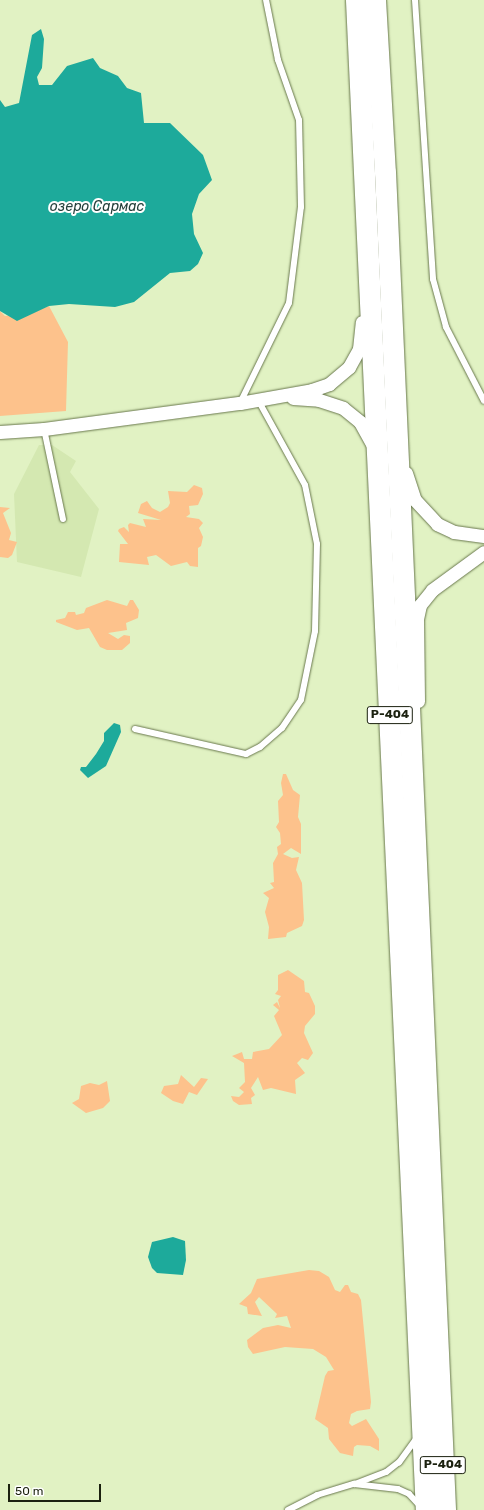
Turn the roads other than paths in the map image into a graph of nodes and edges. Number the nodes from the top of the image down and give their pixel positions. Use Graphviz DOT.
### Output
graph roads {
  1 [pos="266,0"];
  2 [pos="356,0"];
  3 [pos="375,0"];
  4 [pos="414,0"];
  5 [pos="365,173"];
  6 [pos="279,397"];
  7 [pos="258,400"];
  8 [pos="484,400"];
  9 [pos="240,403"];
  10 [pos="396,426"];
  11 [pos="44,429"];
  12 [pos="0,432"];
  13 [pos="379,473"];
  14 [pos="63,519"];
  15 [pos="484,536"];
  16 [pos="484,552"];
  17 [pos="135,729"];
  18 [pos="415,849"];
  19 [pos="422,1431"];
  20 [pos="354,1484"];
  21 [pos="288,1510"];
  22 [pos="424,1510"];
  23 [pos="445,1510"];
  1 -- 9 [label="lane"];
  2 -- 5 [label="highway, Р-404"];
  3 -- 10 [label="highway, Р-404"];
  4 -- 8 [label="lane"];
  5 -- 6 [label="street"];
  5 -- 13 [label="highway, Р-404"];
  6 -- 7 [label="street"];
  6 -- 13 [label="street"];
  7 -- 9 [label="street"];
  7 -- 17 [label="lane"];
  9 -- 11 [label="street"];
  10 -- 15 [label="street"];
  10 -- 18 [label="highway, Р-404"];
  11 -- 12 [label="street"];
  11 -- 14 [label="lane"];
  13 -- 19 [label="highway, Р-404"];
  16 -- 18 [label="street"];
  18 -- 23 [label="highway, Р-404"];
  19 -- 20 [label="lane"];
  19 -- 22 [label="highway, Р-404"];
  20 -- 21 [label="lane"];
  20 -- 22 [label="lane"];
}
